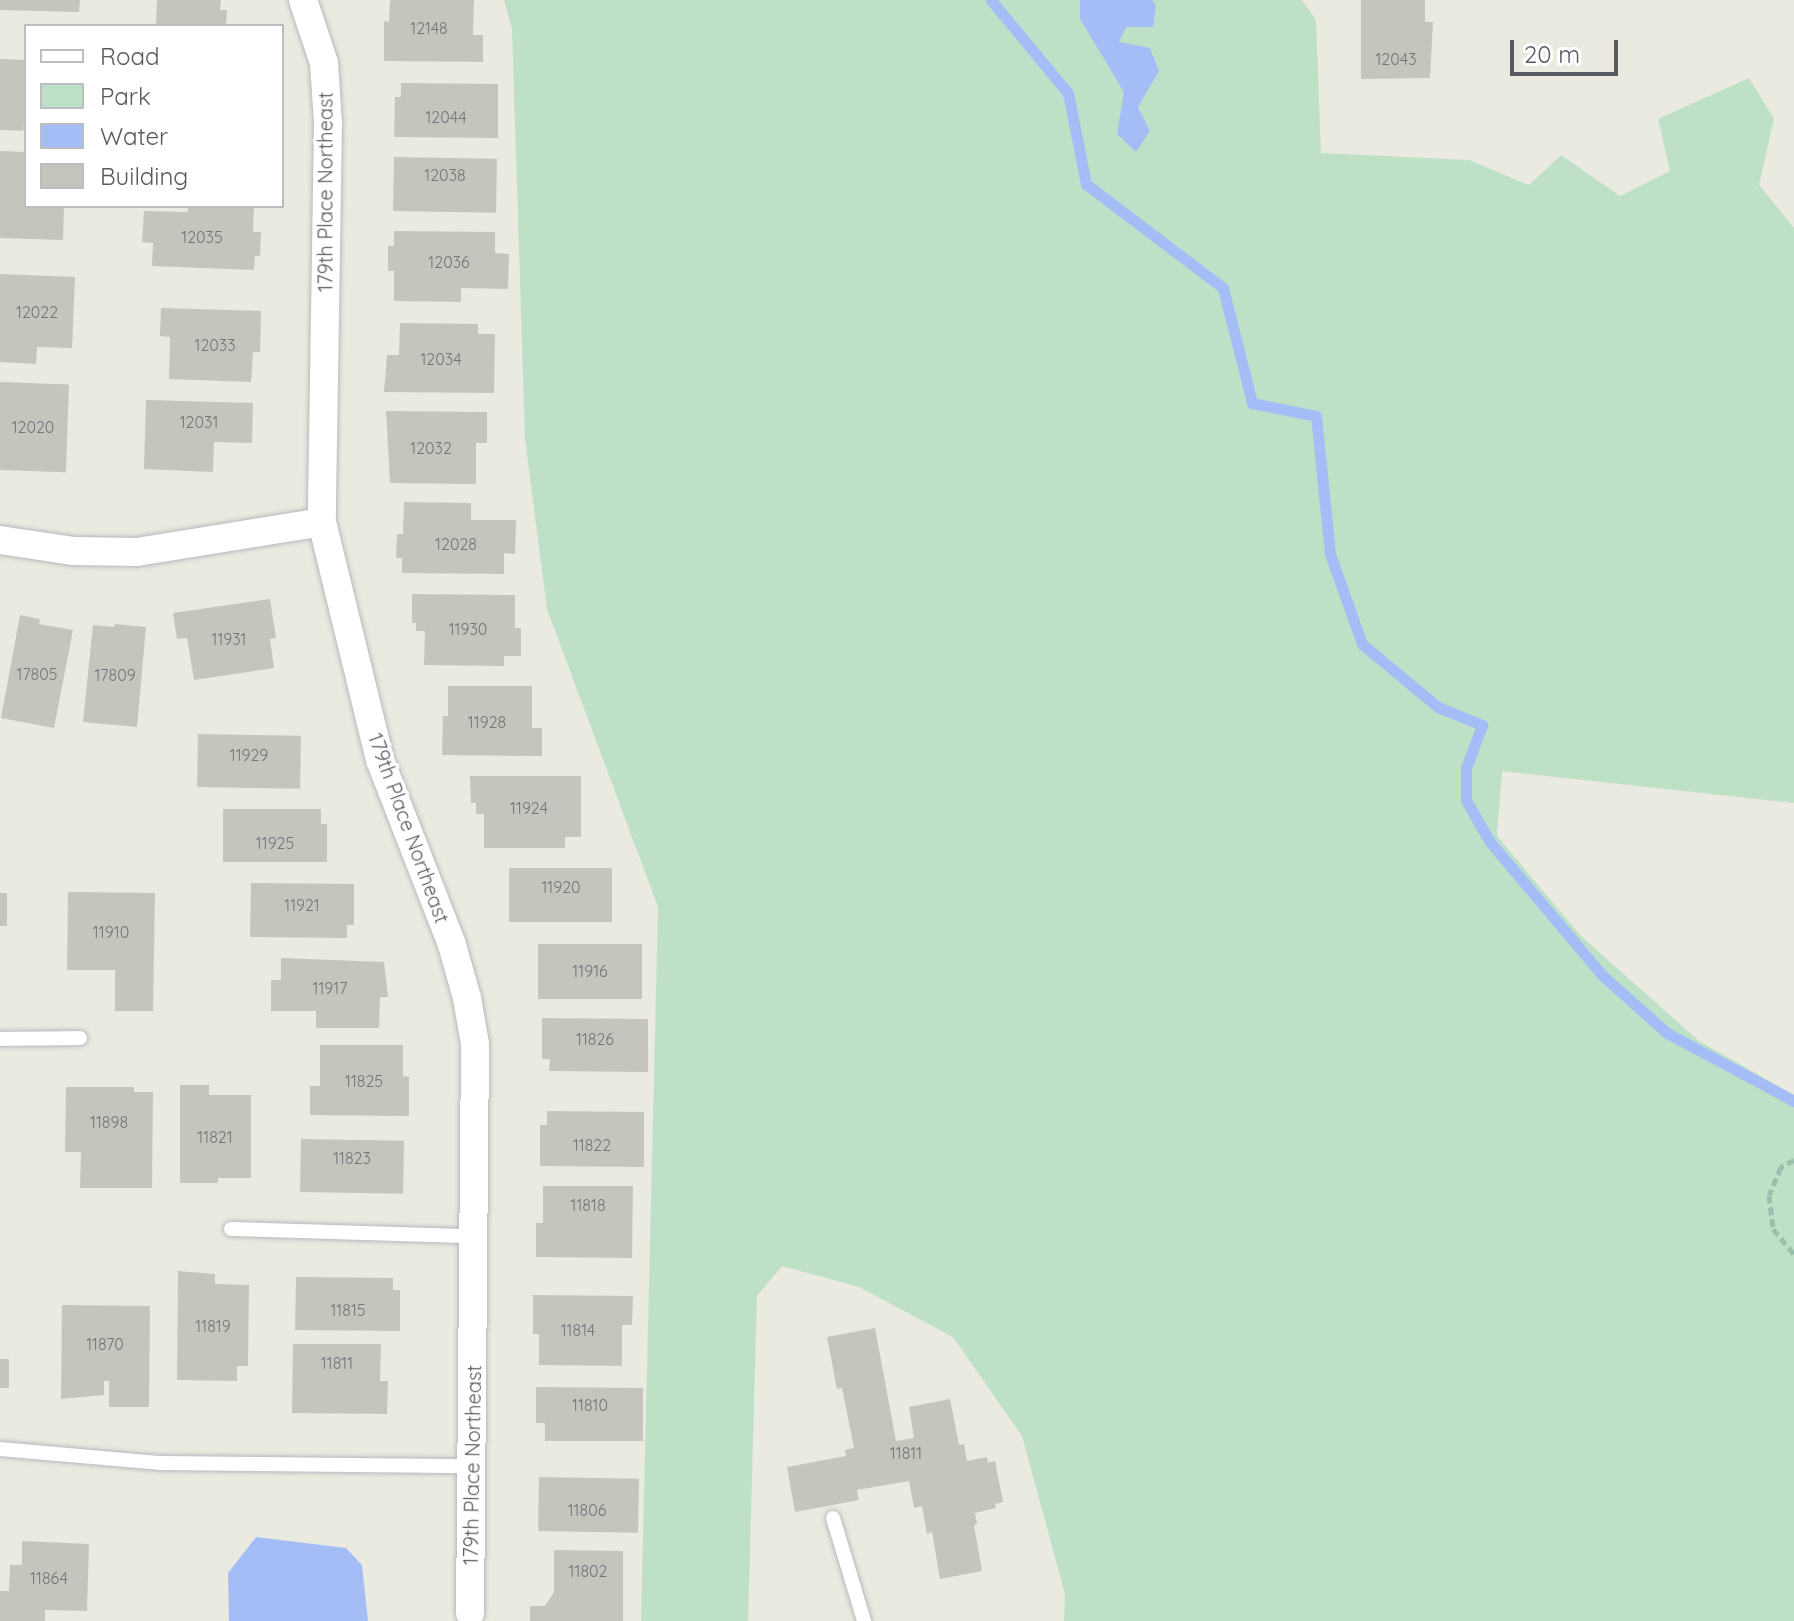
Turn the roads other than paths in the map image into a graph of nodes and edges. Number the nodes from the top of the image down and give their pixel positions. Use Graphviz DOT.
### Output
graph roads {
  1 [pos="303,0"];
  2 [pos="322,522"];
  3 [pos="0,540"];
  4 [pos="80,1038"];
  5 [pos="0,1039"];
  6 [pos="231,1229"];
  7 [pos="474,1236"];
  8 [pos="0,1449"];
  9 [pos="472,1466"];
  10 [pos="833,1518"];
  11 [pos="470,1613"];
  12 [pos="864,1621"];
  1 -- 2 [label="street, 179th Place Northeast"];
  2 -- 3 [label="street"];
  2 -- 7 [label="street, 179th Place Northeast"];
  4 -- 5 [label="lane"];
  6 -- 7 [label="lane"];
  7 -- 9 [label="street, 179th Place Northeast"];
  8 -- 9 [label="lane"];
  9 -- 11 [label="street, 179th Place Northeast"];
  10 -- 12 [label="lane"];
}
